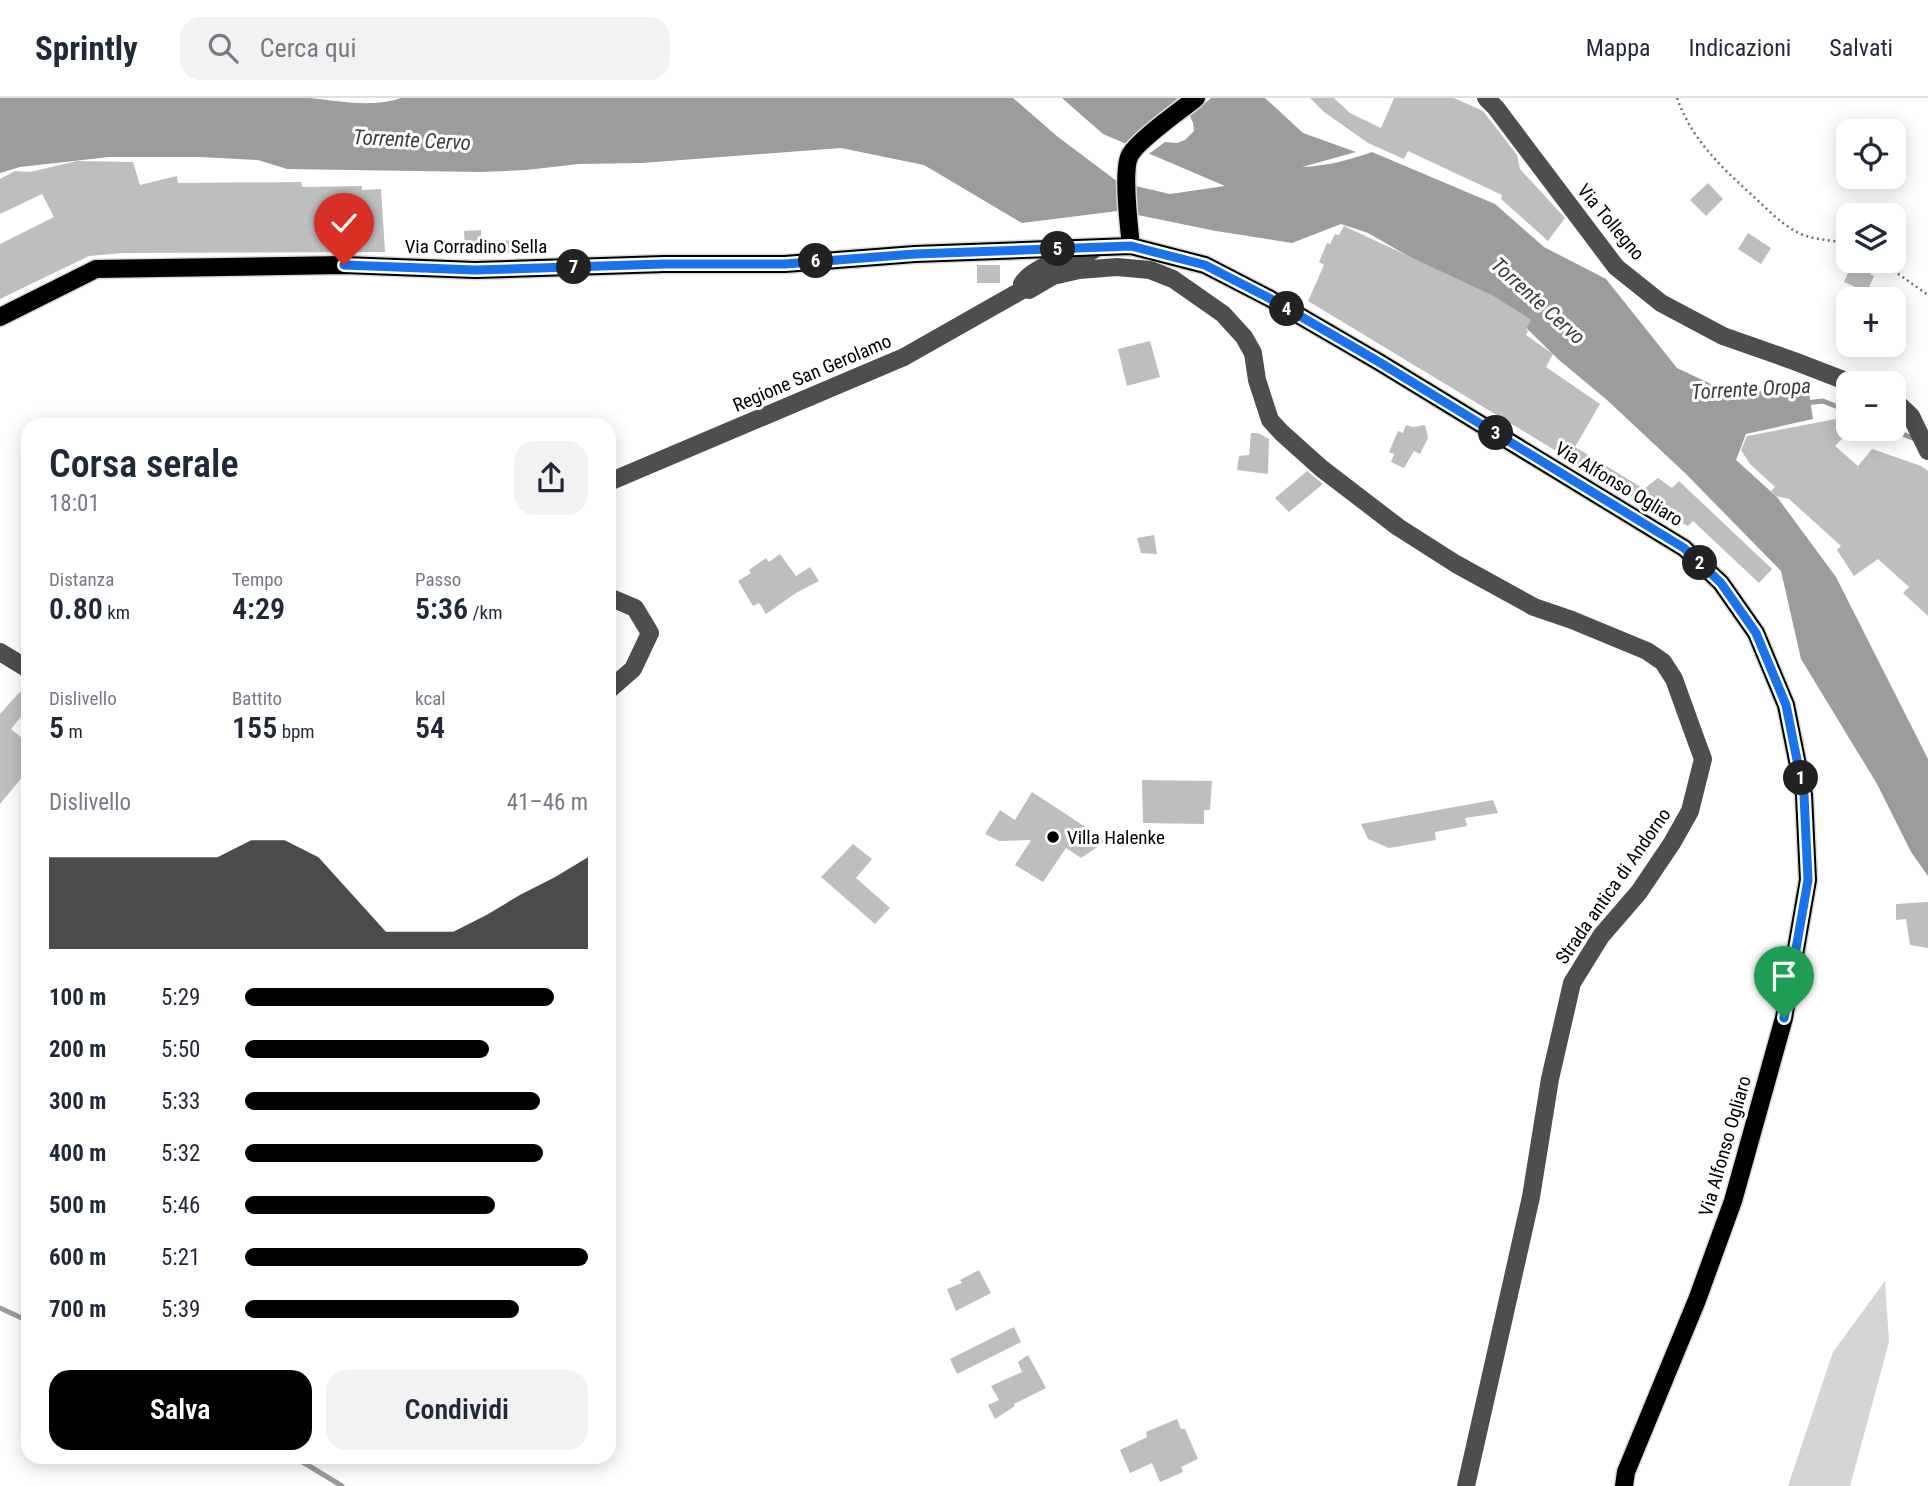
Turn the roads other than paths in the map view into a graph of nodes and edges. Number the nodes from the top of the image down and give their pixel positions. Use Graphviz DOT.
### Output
graph roads {
  1 [pos="1486,98"];
  2 [pos="1192,101"];
  3 [pos="1130,238"];
  4 [pos="1105,247"];
  5 [pos="1030,287"];
  6 [pos="0,317"];
  7 [pos="1836,377"];
  8 [pos="1906,411"];
  9 [pos="1928,451"];
  10 [pos="616,479"];
  11 [pos="616,600"];
  12 [pos="0,652"];
  13 [pos="21,665"];
  14 [pos="616,684"];
  15 [pos="1466,1486"];
  16 [pos="1624,1486"];
  1 -- 7 [label="street, Via Tollegno"];
  2 -- 3 [label="main road"];
  3 -- 4 [label="main road, Via Corradino Sella"];
  3 -- 16 [label="main road, Via Alfonso Ogliaro"];
  4 -- 5 [label="street"];
  4 -- 6 [label="main road, Via Corradino Sella"];
  5 -- 10 [label="street, Regione San Gerolamo"];
  5 -- 15 [label="street, Strada antica di Andorno"];
  8 -- 9 [label="street"];
  11 -- 14 [label="street"];
  12 -- 13 [label="street"];
}
